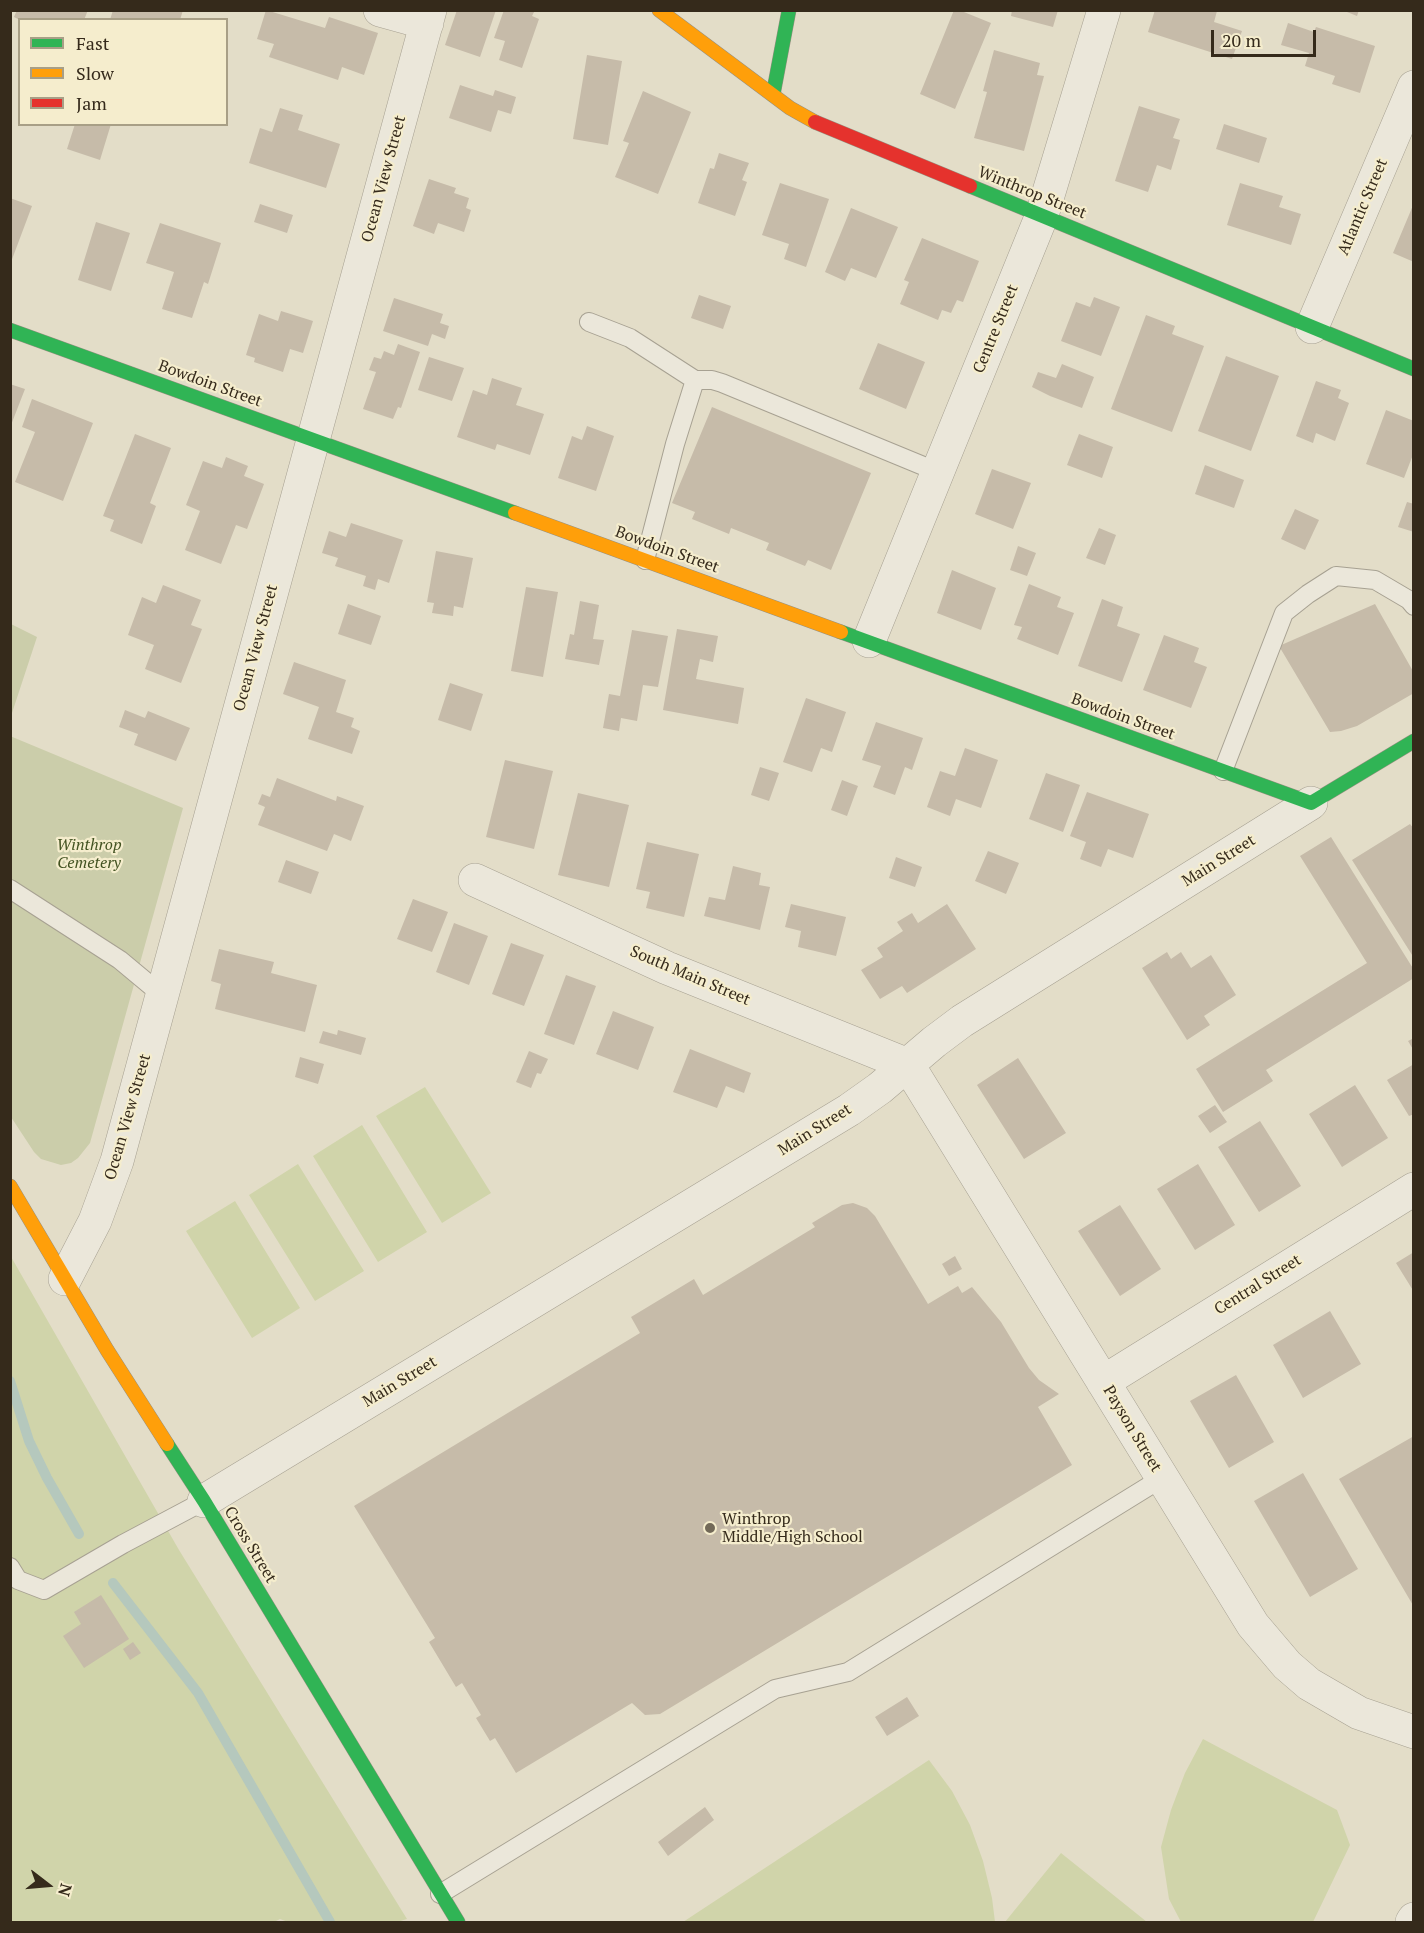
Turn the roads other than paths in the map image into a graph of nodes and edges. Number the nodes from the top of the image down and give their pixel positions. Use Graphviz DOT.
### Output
graph roads {
  1 [pos="380,10"];
  2 [pos="659,10"];
  3 [pos="789,10"];
  4 [pos="1104,10"];
  5 [pos="428,17"];
  6 [pos="1413,87"];
  7 [pos="773,95"];
  8 [pos="1042,215"];
  9 [pos="589,322"];
  10 [pos="1312,327"];
  11 [pos="10,330"];
  12 [pos="1413,369"];
  13 [pos="695,380"];
  14 [pos="313,438"];
  15 [pos="938,472"];
  16 [pos="645,560"];
  17 [pos="1413,606"];
  18 [pos="869,641"];
  19 [pos="1413,741"];
  20 [pos="1223,771"];
  21 [pos="1311,803"];
  22 [pos="475,880"];
  23 [pos="10,889"];
  24 [pos="162,995"];
  25 [pos="908,1065"];
  26 [pos="10,1186"];
  27 [pos="1413,1189"];
  28 [pos="65,1279"];
  29 [pos="1103,1382"];
  30 [pos="1162,1478"];
  31 [pos="204,1501"];
  32 [pos="10,1567"];
  33 [pos="1413,1732"];
  34 [pos="440,1894"];
  35 [pos="458,1923"];
  1 -- 5 [label="street"];
  2 -- 7 [label="street, Winthrop Street"];
  3 -- 7 [label="street"];
  4 -- 8 [label="street, Centre Street"];
  5 -- 14 [label="street, Ocean View Street"];
  6 -- 10 [label="street, Atlantic Street"];
  7 -- 8 [label="street, Winthrop Street"];
  8 -- 10 [label="street, Winthrop Street"];
  8 -- 15 [label="street, Centre Street"];
  9 -- 13 [label="lane"];
  10 -- 12 [label="street, Winthrop Street"];
  11 -- 14 [label="street, Bowdoin Street"];
  13 -- 15 [label="lane"];
  13 -- 16 [label="lane"];
  14 -- 16 [label="street, Bowdoin Street"];
  14 -- 24 [label="street, Ocean View Street"];
  15 -- 18 [label="street, Centre Street"];
  16 -- 18 [label="street, Bowdoin Street"];
  17 -- 20 [label="lane"];
  18 -- 20 [label="street, Bowdoin Street"];
  19 -- 21 [label="street, Main Street"];
  20 -- 21 [label="street, Bowdoin Street"];
  21 -- 25 [label="street, Main Street"];
  22 -- 25 [label="street, South Main Street"];
  23 -- 24 [label="lane"];
  24 -- 28 [label="street, Ocean View Street"];
  25 -- 29 [label="street, Payson Street"];
  25 -- 31 [label="street, Main Street"];
  26 -- 28 [label="street, Cross Street"];
  27 -- 29 [label="street, Central Street"];
  28 -- 31 [label="street, Cross Street"];
  29 -- 30 [label="street, Payson Street"];
  30 -- 33 [label="street, Payson Street"];
  30 -- 34 [label="lane"];
  31 -- 32 [label="lane"];
  31 -- 34 [label="street, Cross Street"];
  34 -- 35 [label="street, Cross Street"];
}
